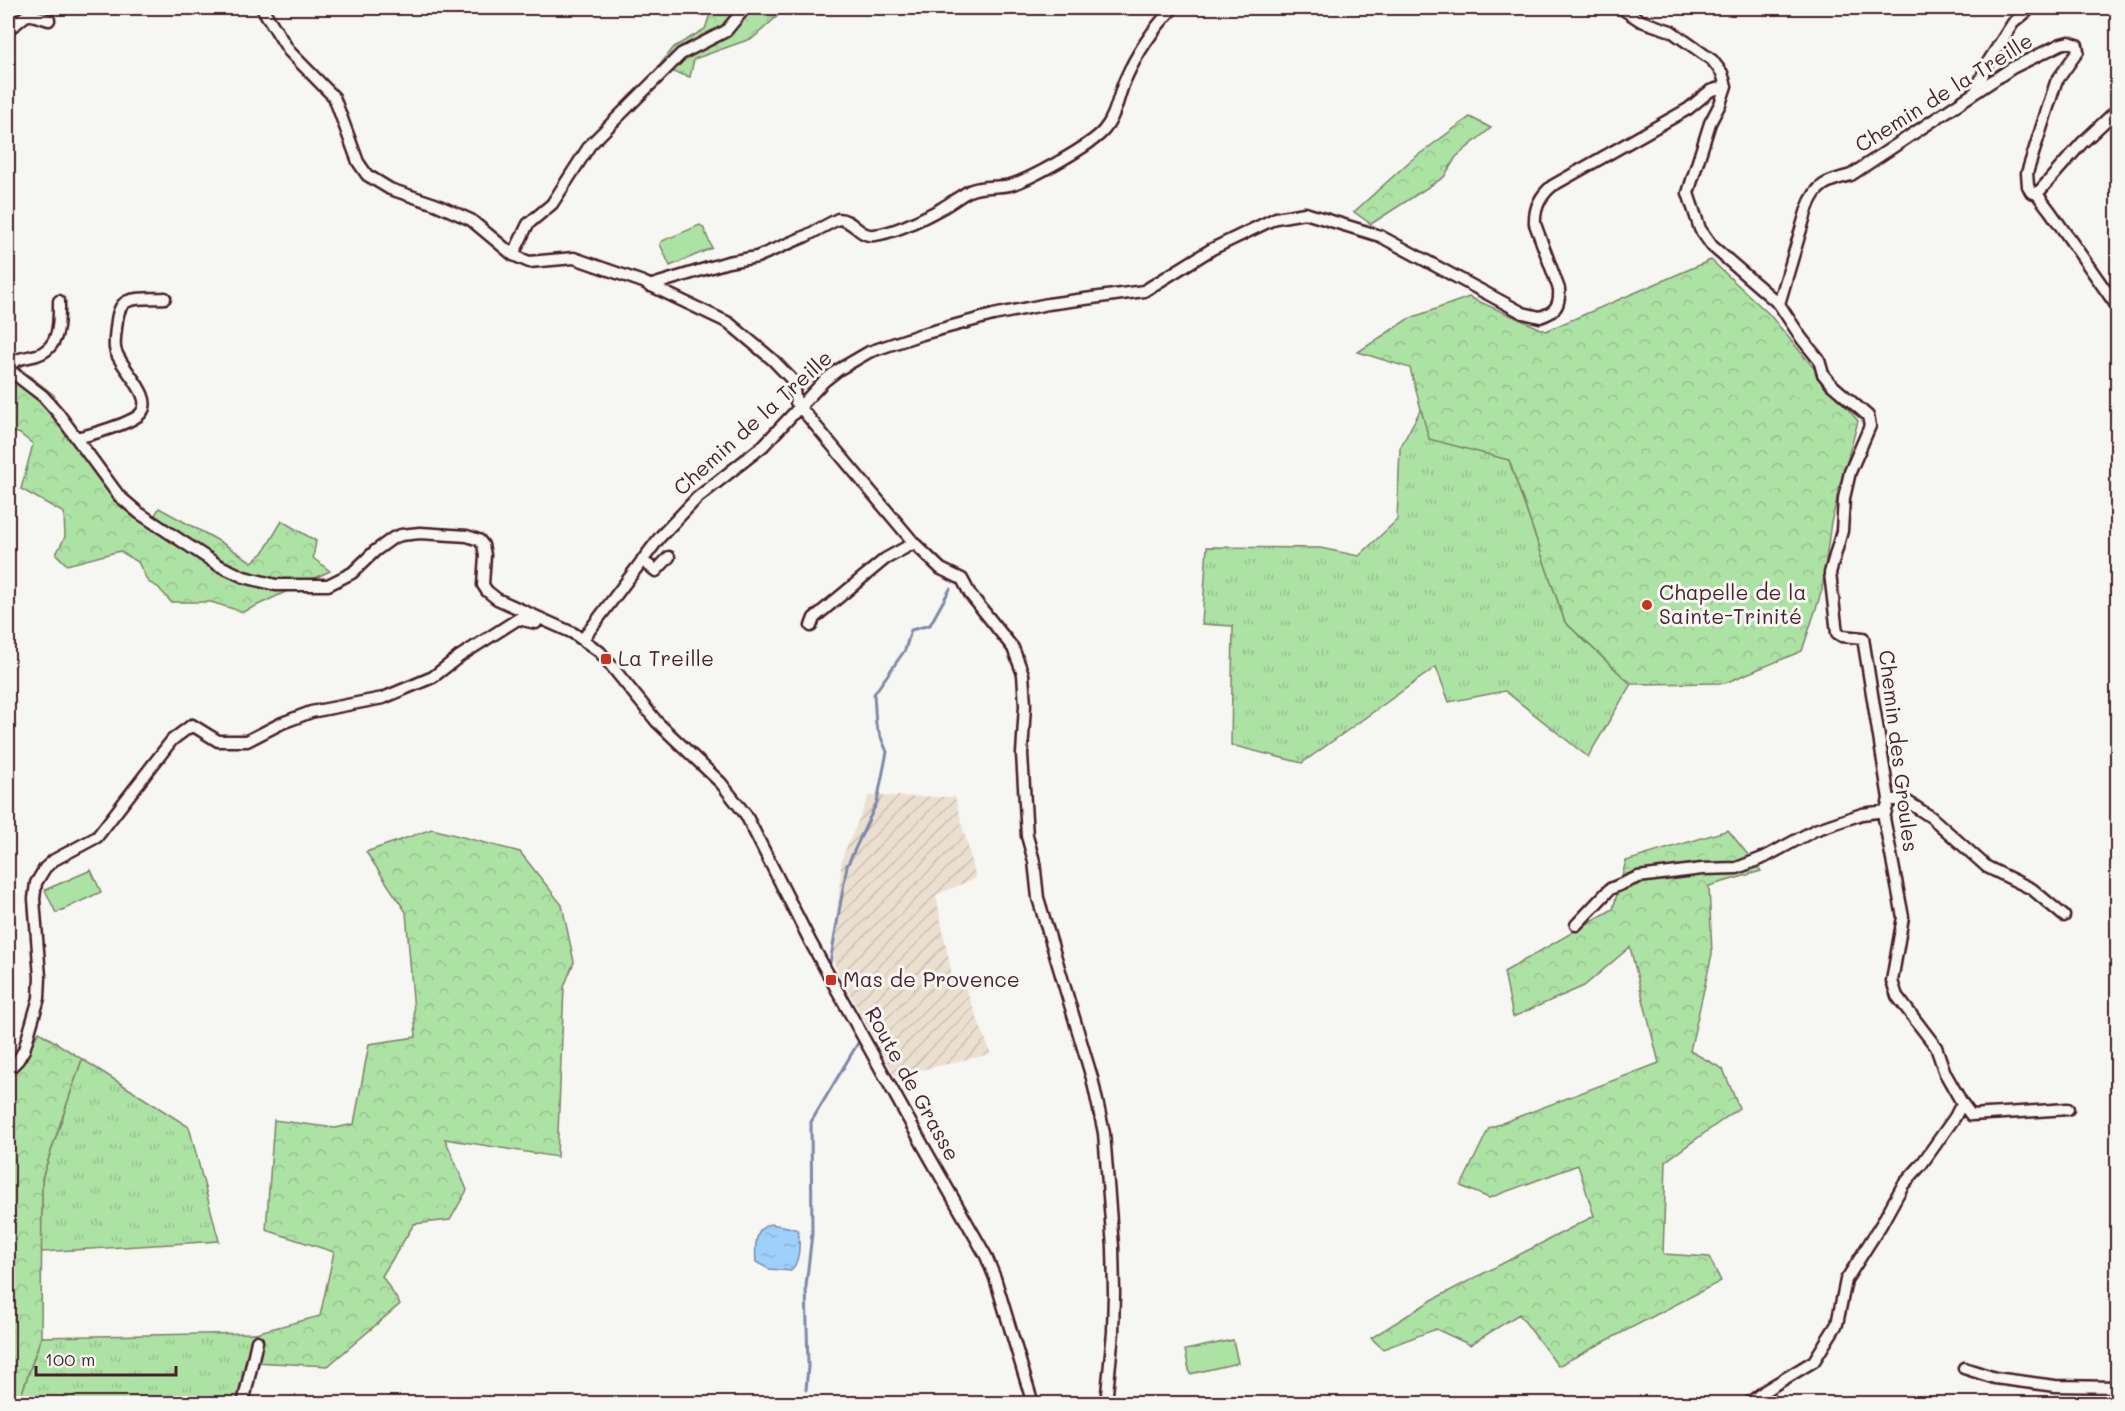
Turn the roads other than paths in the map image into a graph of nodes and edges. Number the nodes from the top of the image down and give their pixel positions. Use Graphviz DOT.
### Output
graph roads {
  1 [pos="262,8"];
  2 [pos="745,8"];
  3 [pos="1173,8"];
  4 [pos="1621,8"];
  5 [pos="2031,8"];
  6 [pos="50,20"];
  7 [pos="8,29"];
  8 [pos="1726,86"];
  9 [pos="1976,92"];
  10 [pos="2118,109"];
  11 [pos="2037,194"];
  12 [pos="513,255"];
  13 [pos="649,286"];
  14 [pos="165,298"];
  15 [pos="59,301"];
  16 [pos="1779,304"];
  17 [pos="2118,308"];
  18 [pos="8,368"];
  19 [pos="825,381"];
  20 [pos="795,383"];
  21 [pos="808,397"];
  22 [pos="800,407"];
  23 [pos="76,438"];
  24 [pos="914,543"];
  25 [pos="669,557"];
  26 [pos="642,560"];
  27 [pos="551,624"];
  28 [pos="811,626"];
  29 [pos="583,639"];
  30 [pos="1889,799"];
  31 [pos="1886,811"];
  32 [pos="2064,916"];
  33 [pos="1576,925"];
  34 [pos="8,1070"];
  35 [pos="1962,1103"];
  36 [pos="2068,1109"];
  37 [pos="257,1341"];
  38 [pos="1964,1368"];
  39 [pos="2118,1387"];
  40 [pos="243,1404"];
  41 [pos="1033,1404"];
  42 [pos="1106,1404"];
  43 [pos="1749,1404"];
  1 -- 12 [label="street"];
  2 -- 12 [label="street"];
  3 -- 13 [label="street"];
  4 -- 8 [label="street"];
  5 -- 9 [label="street"];
  6 -- 7 [label="street"];
  8 -- 16 [label="street, Chemin des Groules"];
  8 -- 19 [label="street, Chemin de la Treille"];
  9 -- 11 [label="street, Chemin de la Treille"];
  9 -- 16 [label="street, Chemin de la Treille"];
  10 -- 11 [label="street"];
  11 -- 17 [label="street"];
  12 -- 13 [label="street"];
  13 -- 20 [label="street"];
  14 -- 23 [label="street"];
  15 -- 18 [label="street"];
  16 -- 30 [label="street, Chemin des Groules"];
  18 -- 23 [label="street"];
  19 -- 20 [label="street"];
  19 -- 21 [label="street, Chemin de la Treille"];
  20 -- 21 [label="street"];
  20 -- 22 [label="street"];
  21 -- 22 [label="street, Chemin de la Treille"];
  22 -- 24 [label="street"];
  22 -- 26 [label="street, Chemin de la Treille"];
  23 -- 27 [label="street, Route de Grasse"];
  24 -- 28 [label="street"];
  24 -- 42 [label="street"];
  25 -- 26 [label="street"];
  26 -- 29 [label="street, Chemin de la Treille"];
  27 -- 29 [label="street, Route de Grasse"];
  27 -- 34 [label="street"];
  29 -- 41 [label="street, Route de Grasse"];
  30 -- 31 [label="street, Chemin des Groules"];
  30 -- 32 [label="street"];
  31 -- 33 [label="street"];
  31 -- 35 [label="street, Chemin des Groules"];
  35 -- 36 [label="street"];
  35 -- 43 [label="street"];
  37 -- 40 [label="street"];
  38 -- 39 [label="street"];
}
